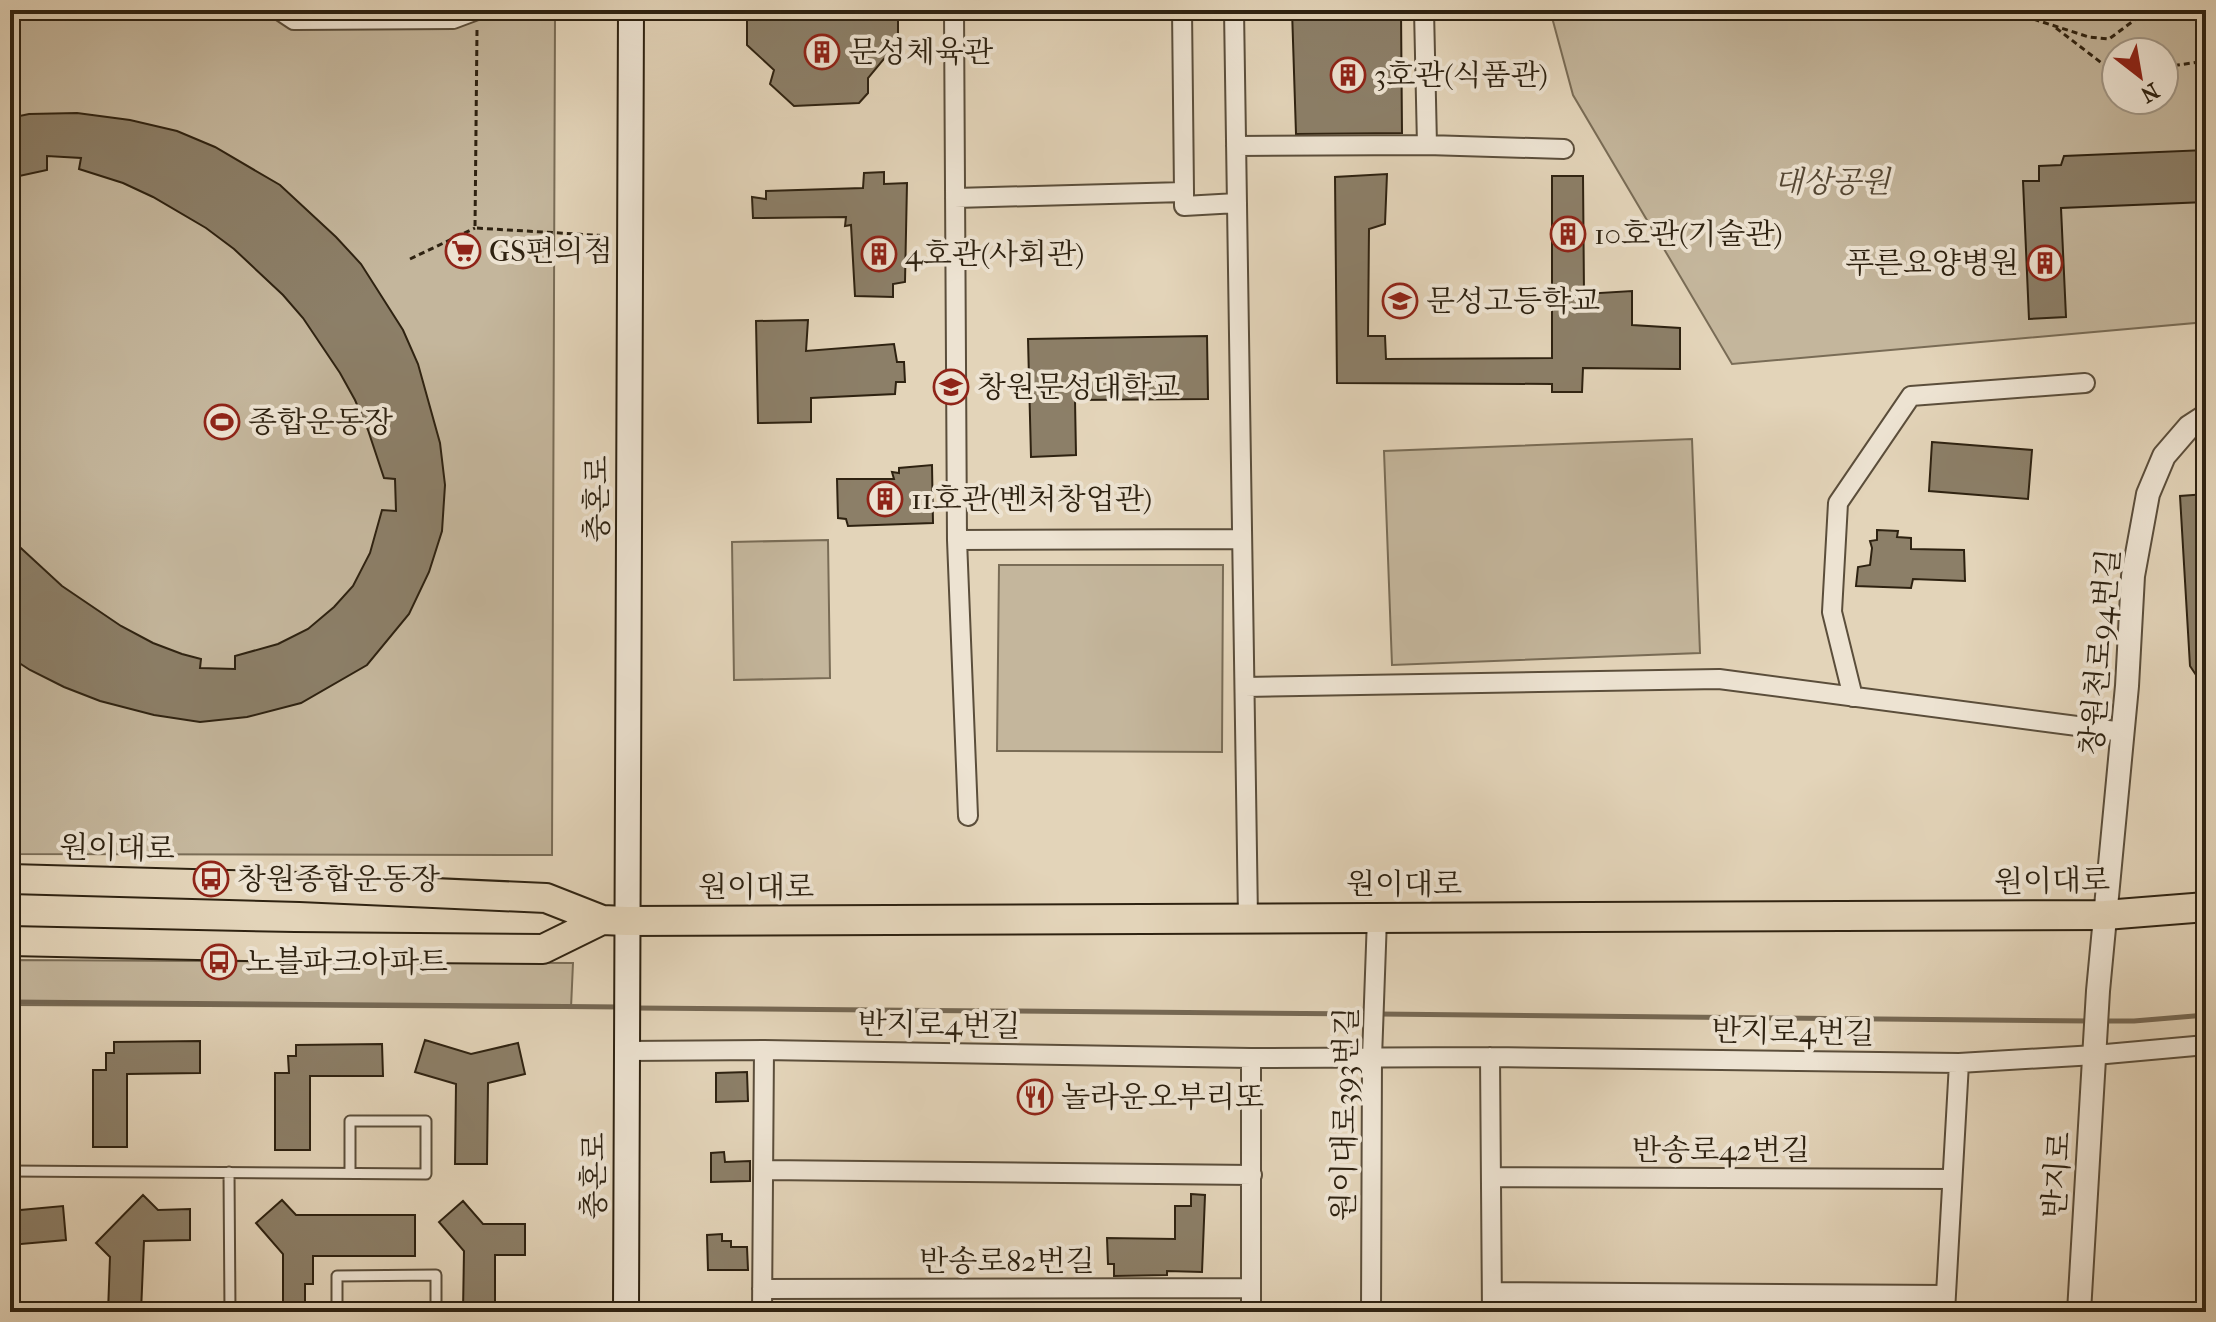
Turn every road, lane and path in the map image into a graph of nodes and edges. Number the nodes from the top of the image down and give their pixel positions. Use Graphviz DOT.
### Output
graph roads {
  1 [pos="279,10"];
  2 [pos="631,10"];
  3 [pos="954,10"];
  4 [pos="1182,10"];
  5 [pos="1234,10"];
  6 [pos="1424,10"];
  7 [pos="2005,10"];
  8 [pos="2148,10"];
  9 [pos="352,15"];
  10 [pos="477,18"];
  11 [pos="2053,26"];
  12 [pos="2206,61"];
  13 [pos="2100,62"];
  14 [pos="2180,65"];
  15 [pos="1427,145"];
  16 [pos="1236,146"];
  17 [pos="1564,149"];
  18 [pos="1184,192"];
  19 [pos="955,198"];
  20 [pos="1237,203"];
  21 [pos="475,228"];
  22 [pos="630,237"];
  23 [pos="410,259"];
  24 [pos="2085,383"];
  25 [pos="2206,416"];
  26 [pos="1242,539"];
  27 [pos="957,540"];
  28 [pos="1245,687"];
  29 [pos="1853,697"];
  30 [pos="2123,732"];
  31 [pos="968,816"];
  32 [pos="10,879"];
  33 [pos="2206,907"];
  34 [pos="2105,915"];
  35 [pos="1248,918"];
  36 [pos="1377,918"];
  37 [pos="615,921"];
  38 [pos="10,941"];
  39 [pos="2206,1045"];
  40 [pos="626,1046"];
  41 [pos="2095,1049"];
  42 [pos="764,1050"];
  43 [pos="1490,1057"];
  44 [pos="1251,1058"];
  45 [pos="1372,1058"];
  46 [pos="1959,1063"];
  47 [pos="764,1170"];
  48 [pos="10,1171"];
  49 [pos="229,1172"];
  50 [pos="350,1173"];
  51 [pos="1252,1175"];
  52 [pos="1491,1177"];
  53 [pos="1951,1179"];
  54 [pos="1251,1288"];
  55 [pos="762,1289"];
  56 [pos="1493,1292"];
  57 [pos="1946,1304"];
  58 [pos="230,1312"];
  59 [pos="337,1312"];
  60 [pos="436,1312"];
  61 [pos="626,1312"];
  62 [pos="762,1312"];
  63 [pos="1251,1312"];
  64 [pos="1371,1312"];
  65 [pos="1492,1312"];
  66 [pos="2079,1312"];
  1 -- 9 [label="street"];
  2 -- 22 [label="main road, 충혼로"];
  3 -- 19 [label="street"];
  4 -- 18 [label="street"];
  5 -- 16 [label="street"];
  6 -- 15 [label="street"];
  7 -- 11 [label="path"];
  8 -- 11 [label="path"];
  9 -- 10 [label="street"];
  10 -- 21 [label="path"];
  11 -- 13 [label="path"];
  12 -- 14 [label="path"];
  15 -- 16 [label="street"];
  15 -- 17 [label="street"];
  16 -- 20 [label="street"];
  18 -- 19 [label="street"];
  18 -- 20 [label="street"];
  19 -- 27 [label="street"];
  20 -- 26 [label="street"];
  21 -- 22 [label="path"];
  21 -- 23 [label="path"];
  22 -- 37 [label="main road, 충혼로"];
  24 -- 29 [label="street"];
  25 -- 30 [label="street, 창원천로94번길"];
  26 -- 27 [label="street"];
  26 -- 28 [label="street"];
  27 -- 31 [label="street"];
  28 -- 29 [label="street"];
  28 -- 35 [label="street"];
  29 -- 30 [label="street"];
  30 -- 34 [label="street, 창원천로94번길"];
  32 -- 37 [label="main road, 원이대로"];
  33 -- 34 [label="main road, 원이대로"];
  34 -- 36 [label="main road, 원이대로"];
  34 -- 41 [label="street, 반지로"];
  35 -- 36 [label="main road, 원이대로"];
  35 -- 37 [label="main road, 원이대로"];
  36 -- 45 [label="street, 원이대로393번길"];
  37 -- 38 [label="main road, 원이대로"];
  37 -- 40 [label="main road, 충혼로"];
  39 -- 41 [label="street, 반지로4번길"];
  40 -- 42 [label="street, 반지로4번길"];
  40 -- 61 [label="main road, 충혼로"];
  41 -- 46 [label="street, 반지로4번길"];
  41 -- 66 [label="street, 반지로"];
  42 -- 44 [label="street, 반지로4번길"];
  42 -- 47 [label="street"];
  43 -- 45 [label="street, 반지로4번길"];
  43 -- 46 [label="street, 반지로4번길"];
  43 -- 52 [label="street"];
  44 -- 45 [label="street, 반지로4번길"];
  44 -- 51 [label="street"];
  45 -- 64 [label="street, 원이대로393번길"];
  46 -- 53 [label="street"];
  47 -- 51 [label="street"];
  47 -- 55 [label="street"];
  48 -- 49 [label="lane"];
  49 -- 50 [label="lane"];
  49 -- 58 [label="lane"];
  50 -- 50 [label="lane"];
  51 -- 54 [label="street"];
  52 -- 53 [label="street, 반송로42번길"];
  52 -- 56 [label="street"];
  53 -- 57 [label="street"];
  54 -- 55 [label="street, 반송로82번길"];
  54 -- 63 [label="street"];
  55 -- 62 [label="street"];
  56 -- 57 [label="street"];
  56 -- 65 [label="street"];
  59 -- 60 [label="lane"];
}
